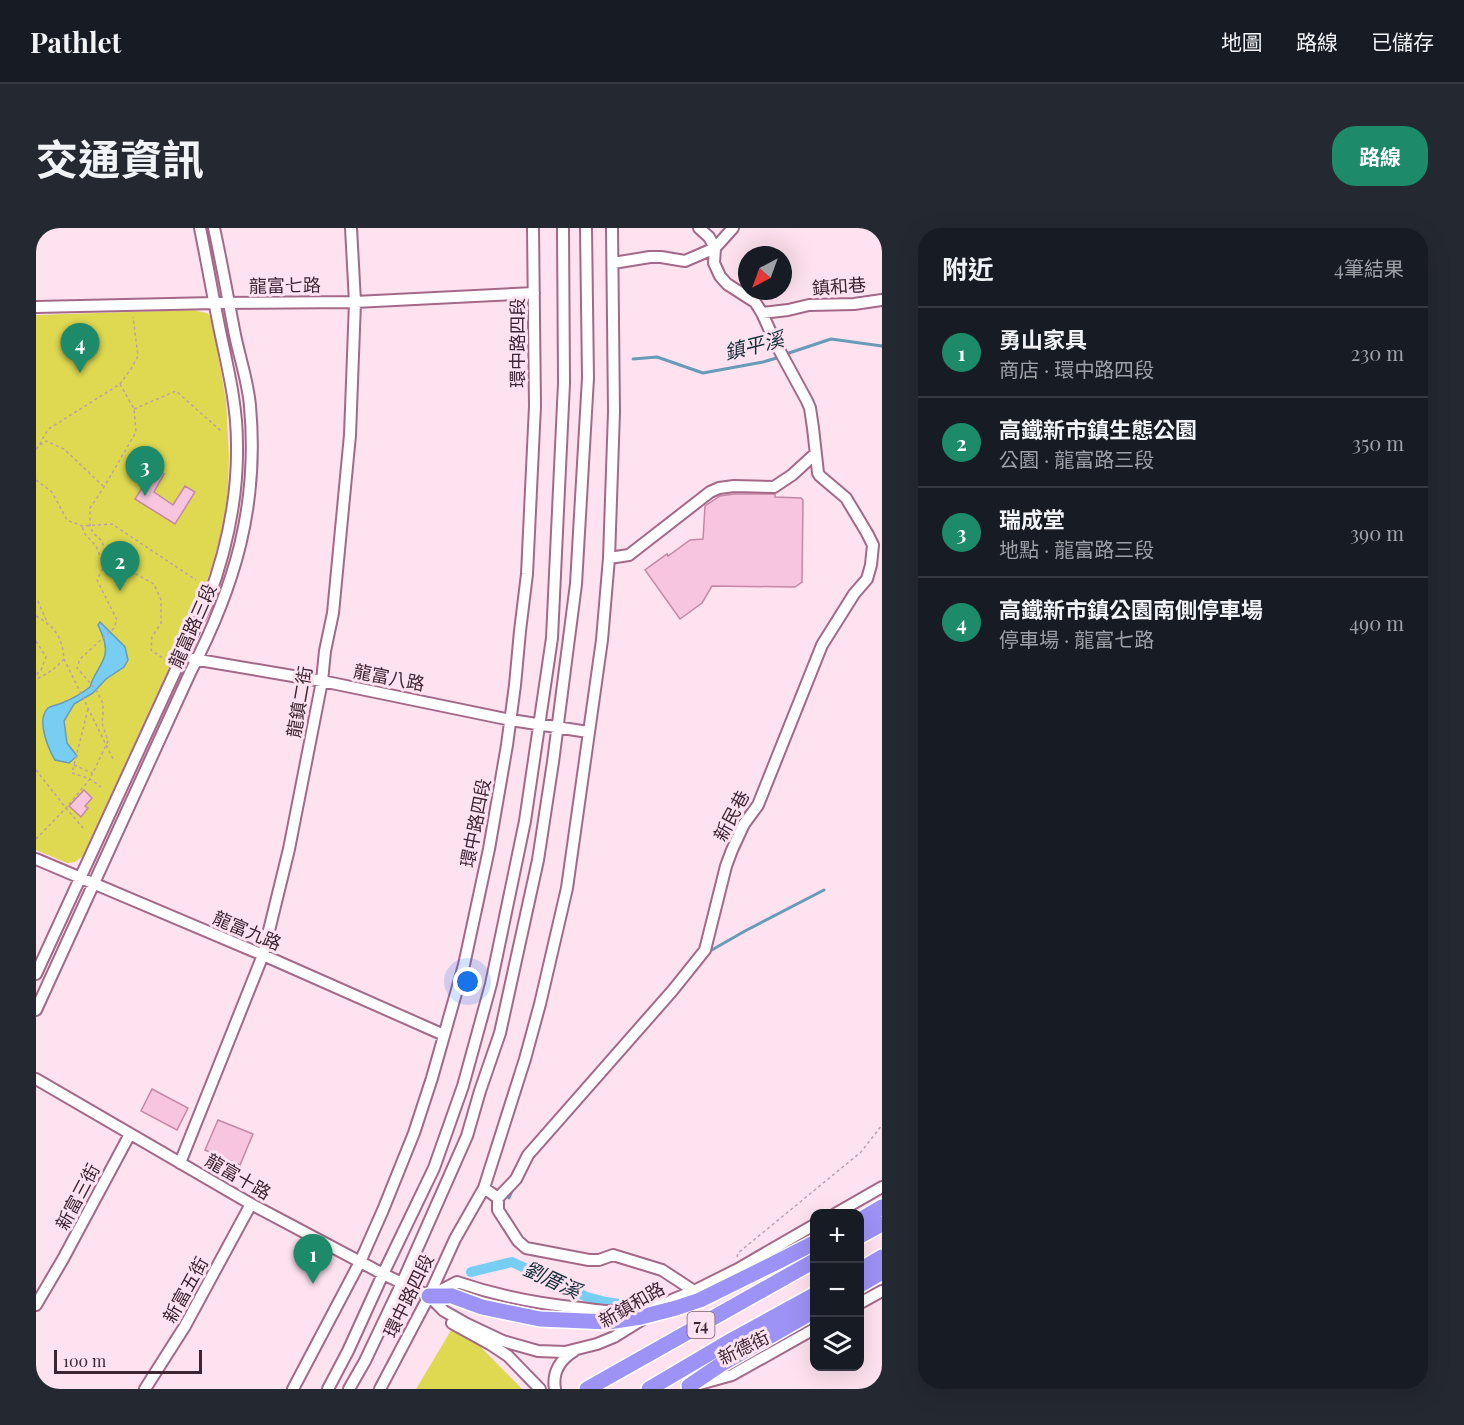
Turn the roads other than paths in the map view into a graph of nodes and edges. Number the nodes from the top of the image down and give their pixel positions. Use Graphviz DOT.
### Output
graph roads {
  1 [pos="200,228"];
  2 [pos="214,228"];
  3 [pos="351,228"];
  4 [pos="533,228"];
  5 [pos="563,228"];
  6 [pos="586,228"];
  7 [pos="612,228"];
  8 [pos="699,228"];
  9 [pos="733,228"];
  10 [pos="715,248"];
  11 [pos="613,263"];
  12 [pos="534,292"];
  13 [pos="882,300"];
  14 [pos="355,302"];
  15 [pos="214,303"];
  16 [pos="228,303"];
  17 [pos="36,307"];
  18 [pos="762,313"];
  19 [pos="815,454"];
  20 [pos="609,558"];
  21 [pos="183,656"];
  22 [pos="197,660"];
  23 [pos="322,681"];
  24 [pos="511,720"];
  25 [pos="539,725"];
  26 [pos="558,727"];
  27 [pos="588,732"];
  28 [pos="36,859"];
  29 [pos="81,878"];
  30 [pos="94,884"];
  31 [pos="263,956"];
  32 [pos="36,974"];
  33 [pos="36,1010"];
  34 [pos="444,1035"];
  35 [pos="36,1078"];
  36 [pos="130,1134"];
  37 [pos="180,1163"];
  38 [pos="882,1187"];
  39 [pos="484,1188"];
  40 [pos="498,1198"];
  41 [pos="251,1204"];
  42 [pos="882,1207"];
  43 [pos="844,1209"];
  44 [pos="864,1218"];
  45 [pos="882,1224"];
  46 [pos="810,1227"];
  47 [pos="864,1234"];
  48 [pos="810,1245"];
  49 [pos="882,1257"];
  50 [pos="360,1262"];
  51 [pos="810,1263"];
  52 [pos="864,1268"];
  53 [pos="882,1272"];
  54 [pos="383,1275"];
  55 [pos="402,1283"];
  56 [pos="864,1283"];
  57 [pos="882,1290"];
  58 [pos="694,1291"];
  59 [pos="429,1296"];
  60 [pos="810,1297"];
  61 [pos="672,1300"];
  62 [pos="864,1301"];
  63 [pos="36,1305"];
  64 [pos="810,1313"];
  65 [pos="810,1331"];
  66 [pos="577,1349"];
  67 [pos="687,1388"];
  68 [pos="146,1389"];
  69 [pos="293,1389"];
  70 [pos="328,1389"];
  71 [pos="349,1389"];
  72 [pos="380,1389"];
  73 [pos="540,1389"];
  74 [pos="555,1389"];
  75 [pos="587,1389"];
  76 [pos="650,1389"];
  1 -- 15 [label="street, 龍富路三段"];
  2 -- 16 [label="street, 龍富路三段"];
  3 -- 14 [label="street, 龍鎮二街"];
  4 -- 12 [label="street, 環中路四段"];
  5 -- 25 [label="street, 環中路四段"];
  6 -- 26 [label="street, 環中路四段"];
  7 -- 11 [label="street, 環中路四段"];
  8 -- 10 [label="street, 新民巷"];
  9 -- 10 [label="street"];
  10 -- 11 [label="street"];
  10 -- 18 [label="street, 新民巷"];
  11 -- 20 [label="street, 環中路四段"];
  12 -- 14 [label="street, 龍富七路"];
  12 -- 24 [label="street, 環中路四段"];
  13 -- 18 [label="street, 鎮和巷"];
  14 -- 16 [label="street, 龍富七路"];
  14 -- 23 [label="street, 龍鎮二街"];
  15 -- 16 [label="street, 龍富七路"];
  15 -- 17 [label="street, 龍富七路"];
  15 -- 21 [label="street, 龍富路三段"];
  16 -- 22 [label="street, 龍富路三段"];
  18 -- 19 [label="street, 新民巷"];
  19 -- 20 [label="street"];
  19 -- 40 [label="street, 新民巷"];
  20 -- 27 [label="street, 環中路四段"];
  21 -- 22 [label="street, 龍富八路"];
  21 -- 29 [label="street, 龍富路三段"];
  22 -- 23 [label="street, 龍富八路"];
  22 -- 30 [label="street, 龍富路三段"];
  23 -- 24 [label="street, 龍富八路"];
  23 -- 31 [label="street, 龍鎮二街"];
  24 -- 25 [label="street, 龍富八路"];
  24 -- 34 [label="street, 環中路四段"];
  25 -- 26 [label="street, 龍富八路"];
  25 -- 54 [label="street, 環中路四段"];
  26 -- 27 [label="street, 龍富八路"];
  26 -- 55 [label="street, 環中路四段"];
  27 -- 39 [label="street, 環中路四段"];
  28 -- 29 [label="street, 龍富九路"];
  29 -- 30 [label="street, 龍富九路"];
  29 -- 32 [label="street, 龍富路三段"];
  30 -- 31 [label="street, 龍富九路"];
  30 -- 33 [label="street, 龍富路三段"];
  31 -- 34 [label="street, 龍富九路"];
  31 -- 37 [label="street, 龍鎮二街"];
  34 -- 50 [label="street, 環中路四段"];
  35 -- 36 [label="street, 龍富十路"];
  36 -- 37 [label="street, 龍富十路"];
  36 -- 63 [label="street, 新富三街"];
  37 -- 41 [label="street, 龍富十路"];
  38 -- 43 [label="street"];
  39 -- 40 [label="street"];
  39 -- 59 [label="street, 環中路四段"];
  40 -- 58 [label="street"];
  41 -- 50 [label="street, 龍富十路"];
  41 -- 68 [label="street, 新富五街"];
  42 -- 44 [label="highway"];
  45 -- 47 [label="highway"];
  46 -- 58 [label="street, 新鎮和路"];
  48 -- 59 [label="highway, bridge"];
  49 -- 52 [label="highway"];
  50 -- 54 [label="street, 龍富十路"];
  50 -- 69 [label="street, 環中路四段"];
  51 -- 75 [label="highway, 74"];
  53 -- 56 [label="highway"];
  54 -- 55 [label="street, 龍富十路"];
  54 -- 70 [label="street, 環中路四段"];
  55 -- 59 [label="street, 龍富十路"];
  55 -- 71 [label="street, 環中路四段"];
  57 -- 62 [label="street"];
  58 -- 61 [label="street, 新鎮和路"];
  59 -- 61 [label="street"];
  59 -- 66 [label="street, 新鎮和路"];
  59 -- 72 [label="street, 環中路四段"];
  59 -- 73 [label="street"];
  60 -- 76 [label="highway, 74"];
  61 -- 66 [label="street, 新鎮和路"];
  64 -- 67 [label="highway"];
  65 -- 67 [label="street, 新德街"];
  66 -- 74 [label="street"];
}
